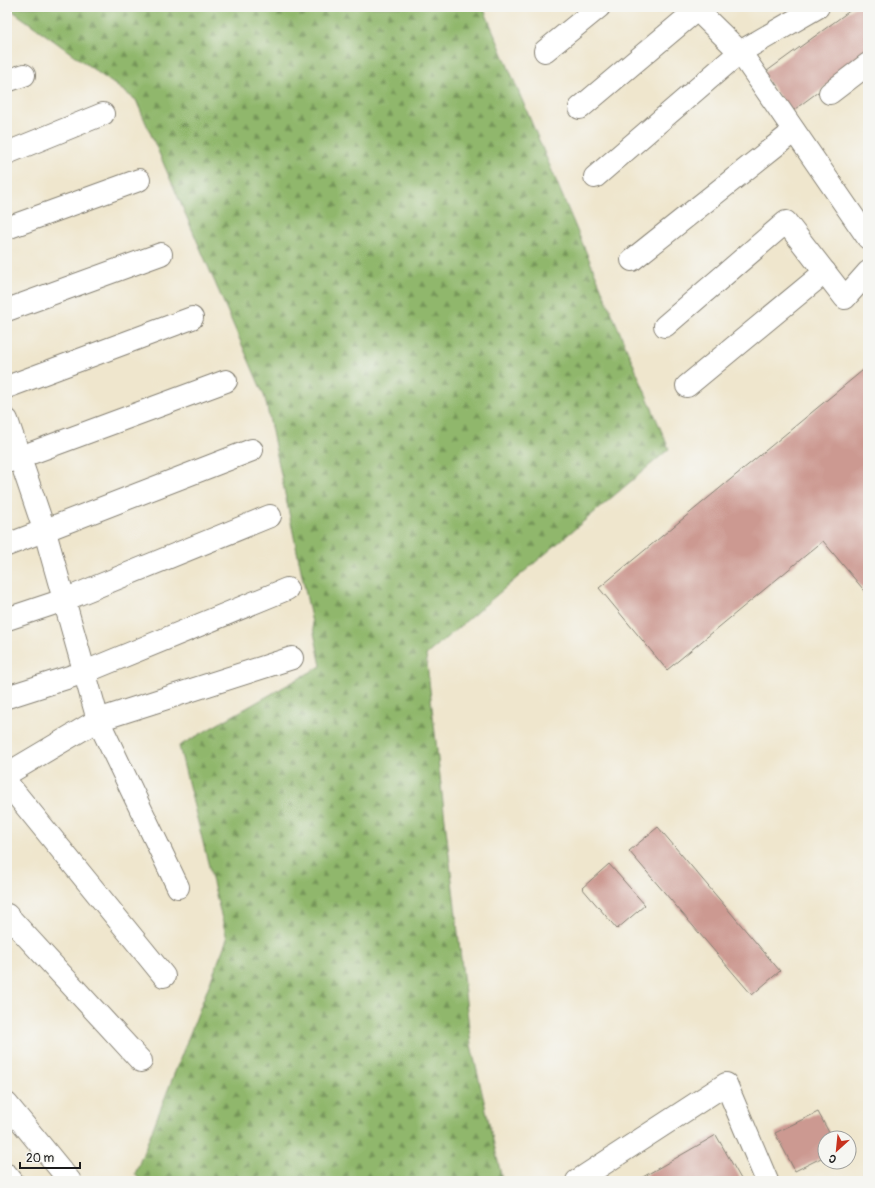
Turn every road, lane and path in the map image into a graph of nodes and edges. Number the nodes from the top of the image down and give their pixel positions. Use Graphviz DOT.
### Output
graph roads {
  1 [pos="599,7"];
  2 [pos="818,7"];
  3 [pos="697,8"];
  4 [pos="545,51"];
  5 [pos="740,52"];
  6 [pos="868,64"];
  7 [pos="830,93"];
  8 [pos="580,108"];
  9 [pos="103,114"];
  10 [pos="794,131"];
  11 [pos="7,152"];
  12 [pos="595,177"];
  13 [pos="139,180"];
  14 [pos="7,228"];
  15 [pos="868,238"];
  16 [pos="161,254"];
  17 [pos="632,260"];
  18 [pos="826,272"];
  19 [pos="868,272"];
  20 [pos="7,310"];
  21 [pos="192,318"];
  22 [pos="664,326"];
  23 [pos="226,381"];
  24 [pos="687,386"];
  25 [pos="7,387"];
  26 [pos="7,420"];
  27 [pos="252,450"];
  28 [pos="14,459"];
  29 [pos="270,516"];
  30 [pos="45,532"];
  31 [pos="7,545"];
  32 [pos="287,589"];
  33 [pos="64,600"];
  34 [pos="7,619"];
  35 [pos="292,658"];
  36 [pos="84,672"];
  37 [pos="7,697"];
  38 [pos="98,720"];
  39 [pos="7,774"];
  40 [pos="7,783"];
  41 [pos="178,887"];
  42 [pos="7,915"];
  43 [pos="164,976"];
  44 [pos="141,1061"];
  45 [pos="7,1090"];
  46 [pos="11,1109"];
  47 [pos="7,1175"];
  48 [pos="12,1181"];
  49 [pos="70,1181"];
  50 [pos="577,1181"];
  51 [pos="767,1181"];
  1 -- 4 [label="main road"];
  2 -- 5 [label="main road"];
  3 -- 5 [label="main road"];
  3 -- 8 [label="main road"];
  5 -- 10 [label="main road"];
  5 -- 12 [label="main road"];
  6 -- 7 [label="main road"];
  9 -- 11 [label="main road"];
  10 -- 15 [label="main road"];
  10 -- 17 [label="main road"];
  13 -- 14 [label="main road"];
  16 -- 20 [label="main road"];
  18 -- 19 [label="main road"];
  18 -- 22 [label="main road"];
  18 -- 24 [label="main road"];
  21 -- 25 [label="main road"];
  23 -- 28 [label="main road"];
  26 -- 28 [label="main road"];
  27 -- 30 [label="main road"];
  28 -- 30 [label="main road"];
  29 -- 33 [label="main road"];
  30 -- 31 [label="main road"];
  30 -- 33 [label="main road"];
  32 -- 36 [label="main road"];
  33 -- 34 [label="main road"];
  33 -- 36 [label="main road"];
  35 -- 38 [label="main road"];
  36 -- 37 [label="main road"];
  36 -- 38 [label="main road"];
  38 -- 39 [label="main road"];
  38 -- 41 [label="main road"];
  40 -- 43 [label="main road"];
  42 -- 44 [label="main road"];
  45 -- 46 [label="main road"];
  46 -- 49 [label="main road"];
  47 -- 48 [label="main road"];
  50 -- 51 [label="main road"];
}
